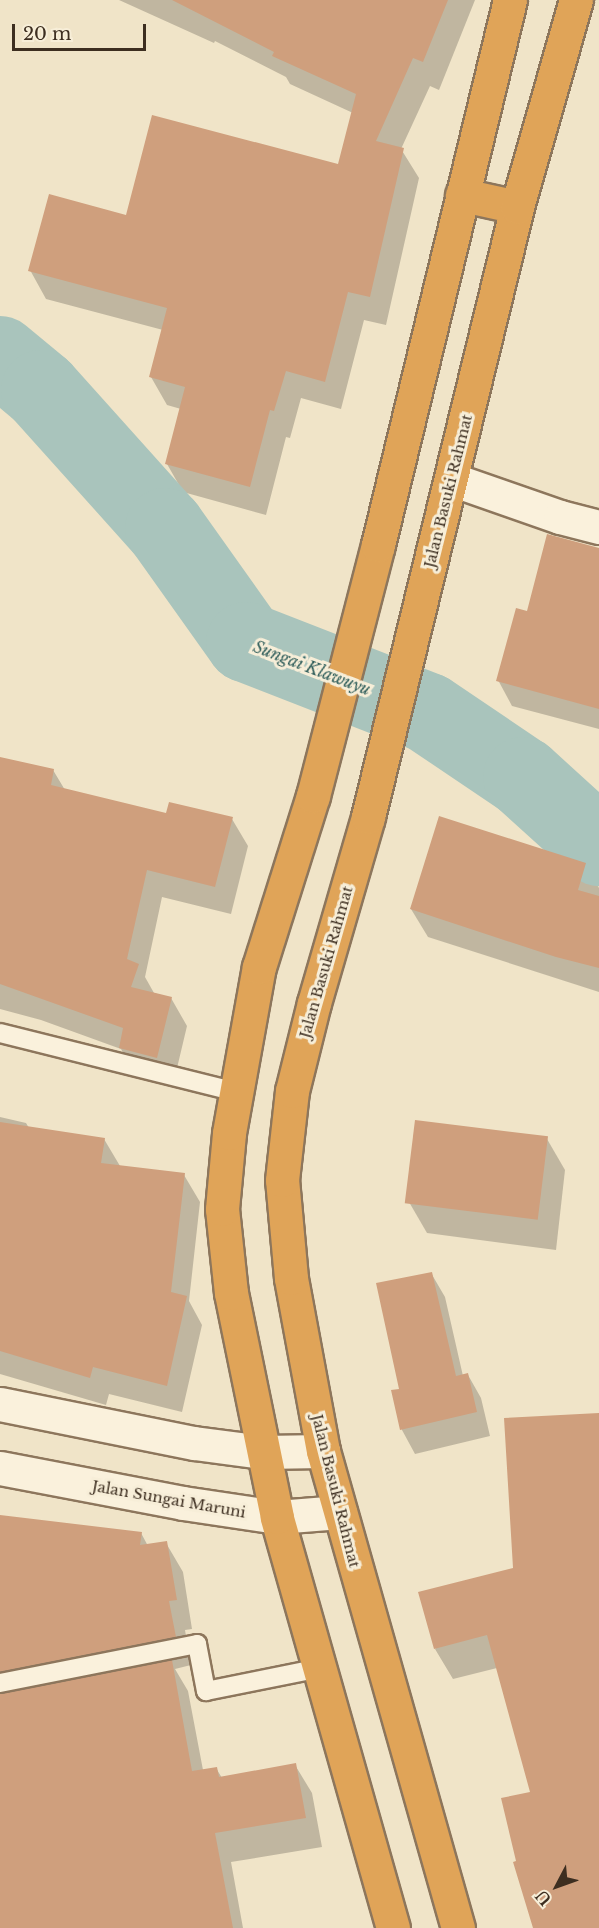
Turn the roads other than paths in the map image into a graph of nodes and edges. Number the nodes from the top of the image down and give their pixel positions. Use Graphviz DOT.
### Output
graph roads {
  1 [pos="510,0"];
  2 [pos="576,0"];
  3 [pos="462,195"];
  4 [pos="517,207"];
  5 [pos="452,478"];
  6 [pos="599,527"];
  7 [pos="0,1033"];
  8 [pos="236,1092"];
  9 [pos="0,1404"];
  10 [pos="323,1450"];
  11 [pos="263,1452"];
  12 [pos="0,1468"];
  13 [pos="340,1512"];
  14 [pos="277,1517"];
  15 [pos="320,1668"];
  16 [pos="0,1683"];
  17 [pos="393,1928"];
  18 [pos="458,1928"];
  1 -- 3 [label="highway"];
  2 -- 4 [label="highway, Jalan Basuki Rahmat"];
  3 -- 4 [label="highway"];
  3 -- 8 [label="highway"];
  4 -- 5 [label="highway, Jalan Basuki Rahmat"];
  5 -- 6 [label="main road"];
  5 -- 10 [label="highway, Jalan Basuki Rahmat"];
  7 -- 8 [label="lane"];
  8 -- 11 [label="highway"];
  9 -- 11 [label="main road"];
  10 -- 11 [label="main road"];
  10 -- 13 [label="highway, Jalan Basuki Rahmat"];
  11 -- 14 [label="highway"];
  12 -- 14 [label="main road, Jalan Sungai Maruni"];
  13 -- 14 [label="main road, Jalan Sungai Maruni"];
  13 -- 18 [label="highway, Jalan Basuki Rahmat"];
  14 -- 15 [label="highway"];
  15 -- 16 [label="lane"];
  15 -- 17 [label="highway"];
}
